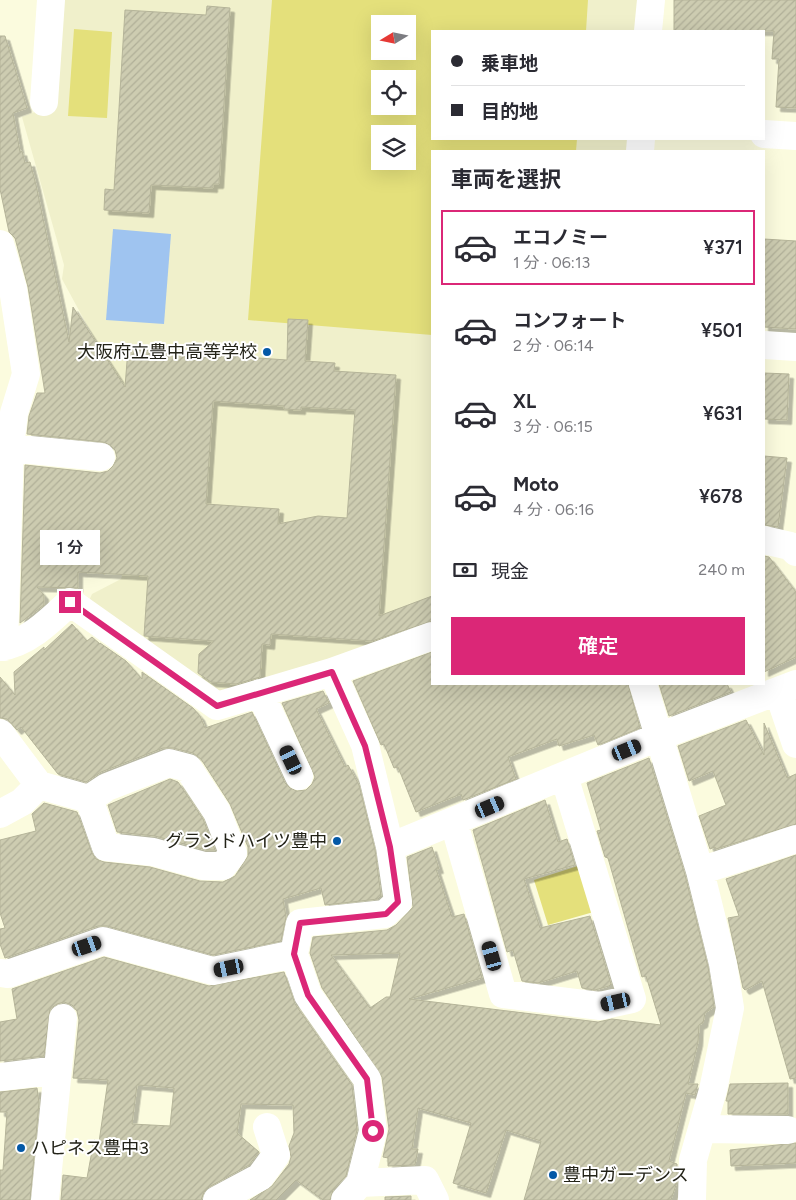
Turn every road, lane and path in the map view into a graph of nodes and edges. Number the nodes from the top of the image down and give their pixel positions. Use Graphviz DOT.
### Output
graph roads {
  1 [pos="51,0"];
  2 [pos="651,0"];
  3 [pos="648,30"];
  4 [pos="44,102"];
  5 [pos="765,134"];
  6 [pos="796,136"];
  7 [pos="1,253"];
  8 [pos="765,345"];
  9 [pos="796,348"];
  10 [pos="10,448"];
  11 [pos="101,457"];
  12 [pos="765,540"];
  13 [pos="794,543"];
  14 [pos="431,636"];
  15 [pos="2,647"];
  16 [pos="332,672"];
  17 [pos="643,685"];
  18 [pos="787,688"];
  19 [pos="260,693"];
  20 [pos="0,733"];
  21 [pos="658,737"];
  22 [pos="796,744"];
  23 [pos="299,776"];
  24 [pos="564,776"];
  25 [pos="39,785"];
  26 [pos="89,799"];
  27 [pos="0,814"];
  28 [pos="454,822"];
  29 [pos="796,839"];
  30 [pos="390,847"];
  31 [pos="700,871"];
  32 [pos="294,954"];
  33 [pos="0,973"];
  34 [pos="63,1018"];
  35 [pos="58,1070"];
  36 [pos="0,1077"];
  37 [pos="267,1127"];
  38 [pos="702,1129"];
  39 [pos="788,1130"];
  40 [pos="353,1192"];
  41 [pos="45,1200"];
  42 [pos="217,1200"];
  43 [pos="435,1200"];
  44 [pos="692,1200"];
  1 -- 4 [label="street"];
  2 -- 3 [label="street"];
  5 -- 6 [label="street"];
  7 -- 10 [label="street"];
  8 -- 9 [label="street"];
  10 -- 11 [label="street"];
  10 -- 15 [label="street"];
  12 -- 13 [label="street"];
  14 -- 16 [label="street"];
  15 -- 19 [label="street"];
  16 -- 19 [label="street"];
  16 -- 30 [label="street"];
  17 -- 21 [label="street"];
  18 -- 21 [label="street"];
  18 -- 22 [label="street"];
  19 -- 23 [label="street"];
  20 -- 25 [label="street"];
  21 -- 24 [label="street"];
  21 -- 31 [label="street"];
  24 -- 28 [label="street"];
  24 -- 28 [label="street"];
  25 -- 26 [label="street"];
  25 -- 27 [label="street"];
  26 -- 26 [label="street"];
  28 -- 30 [label="street"];
  29 -- 31 [label="street"];
  30 -- 32 [label="street"];
  31 -- 38 [label="street"];
  32 -- 33 [label="street"];
  32 -- 40 [label="street"];
  34 -- 35 [label="street"];
  35 -- 36 [label="street"];
  35 -- 41 [label="street"];
  37 -- 42 [label="street"];
  38 -- 39 [label="street"];
  38 -- 44 [label="street"];
  40 -- 43 [label="street"];
}
